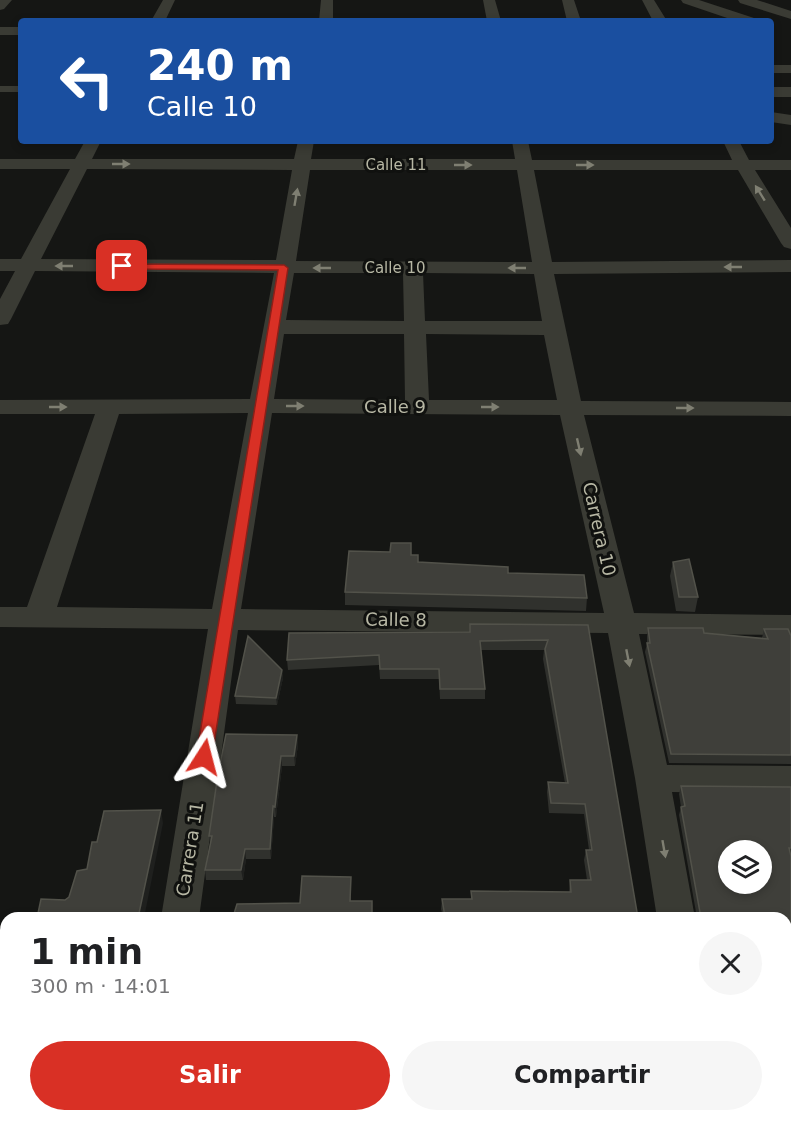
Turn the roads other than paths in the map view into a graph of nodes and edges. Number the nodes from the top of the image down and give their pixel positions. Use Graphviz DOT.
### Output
graph roads {
  1 [pos="6,0"];
  2 [pos="169,0"];
  3 [pos="327,0"];
  4 [pos="489,0"];
  5 [pos="568,0"];
  6 [pos="648,0"];
  7 [pos="687,0"];
  8 [pos="744,0"];
  9 [pos="0,6"];
  10 [pos="791,17"];
  11 [pos="160,18"];
  12 [pos="326,18"];
  13 [pos="493,18"];
  14 [pos="573,18"];
  15 [pos="658,18"];
  16 [pos="740,18"];
  17 [pos="774,22"];
  18 [pos="0,31"];
  19 [pos="18,31"];
  20 [pos="774,69"];
  21 [pos="791,69"];
  22 [pos="0,89"];
  23 [pos="18,89"];
  24 [pos="774,92"];
  25 [pos="791,92"];
  26 [pos="774,117"];
  27 [pos="791,120"];
  28 [pos="91,144"];
  29 [pos="521,144"];
  30 [pos="732,144"];
  31 [pos="304,153"];
  32 [pos="0,164"];
  33 [pos="80,164"];
  34 [pos="742,164"];
  35 [pos="526,165"];
  36 [pos="791,165"];
  37 [pos="791,243"];
  38 [pos="0,265"];
  39 [pos="29,266"];
  40 [pos="791,266"];
  41 [pos="284,268"];
  42 [pos="412,268"];
  43 [pos="543,268"];
  44 [pos="0,319"];
  45 [pos="274,327"];
  46 [pos="415,328"];
  47 [pos="554,328"];
  48 [pos="109,406"];
  49 [pos="261,406"];
  50 [pos="0,407"];
  51 [pos="417,407"];
  52 [pos="570,407"];
  53 [pos="791,409"];
  54 [pos="0,617"];
  55 [pos="39,617"];
  56 [pos="225,618"];
  57 [pos="621,622"];
  58 [pos="791,626"];
  59 [pos="652,778"];
  60 [pos="791,780"];
  61 [pos="181,912"];
  62 [pos="675,912"];
  1 -- 9 [label="street"];
  2 -- 11 [label="street"];
  3 -- 12 [label="street"];
  4 -- 13 [label="street"];
  5 -- 14 [label="street"];
  6 -- 15 [label="street"];
  7 -- 16 [label="street"];
  8 -- 10 [label="street"];
  10 -- 17 [label="street"];
  18 -- 19 [label="street"];
  20 -- 21 [label="street"];
  22 -- 23 [label="street"];
  24 -- 25 [label="street"];
  26 -- 27 [label="street"];
  28 -- 33 [label="street"];
  29 -- 35 [label="street, Carrera 10"];
  30 -- 34 [label="street"];
  33 -- 31 [label="street, Calle 11, one-way"];
  31 -- 35 [label="street, Calle 11, one-way"];
  41 -- 31 [label="street, Carrera 11, one-way"];
  32 -- 33 [label="street, Calle 11"];
  33 -- 39 [label="street"];
  35 -- 34 [label="street, Calle 11, one-way"];
  34 -- 36 [label="street, Calle 11"];
  37 -- 34 [label="street, one-way"];
  35 -- 43 [label="street, Carrera 10"];
  38 -- 39 [label="street, Calle 10"];
  41 -- 39 [label="street, Calle 10, one-way"];
  39 -- 44 [label="street"];
  40 -- 43 [label="street, Calle 10, one-way"];
  42 -- 41 [label="street, Calle 10, one-way"];
  41 -- 45 [label="street, Carrera 11"];
  43 -- 42 [label="street, Calle 10, one-way"];
  42 -- 46 [label="street"];
  43 -- 47 [label="street, Carrera 10"];
  45 -- 46 [label="street"];
  45 -- 49 [label="street, Carrera 11"];
  46 -- 47 [label="street"];
  46 -- 51 [label="street"];
  47 -- 52 [label="street, Carrera 10"];
  48 -- 49 [label="street, Calle 9"];
  50 -- 48 [label="street, Calle 9, one-way"];
  48 -- 55 [label="street"];
  49 -- 51 [label="street, Calle 9, one-way"];
  49 -- 56 [label="street, Carrera 11"];
  51 -- 52 [label="street, Calle 9, one-way"];
  52 -- 53 [label="street, Calle 9, one-way"];
  52 -- 57 [label="street, Carrera 10, one-way"];
  54 -- 55 [label="street, Calle 8"];
  55 -- 56 [label="street, Calle 8"];
  56 -- 57 [label="street, Calle 8"];
  56 -- 61 [label="street, Carrera 11"];
  57 -- 58 [label="street, Calle 8"];
  57 -- 59 [label="street, Carrera 10, one-way"];
  59 -- 60 [label="street"];
  59 -- 62 [label="street, Carrera 10, one-way"];
}
